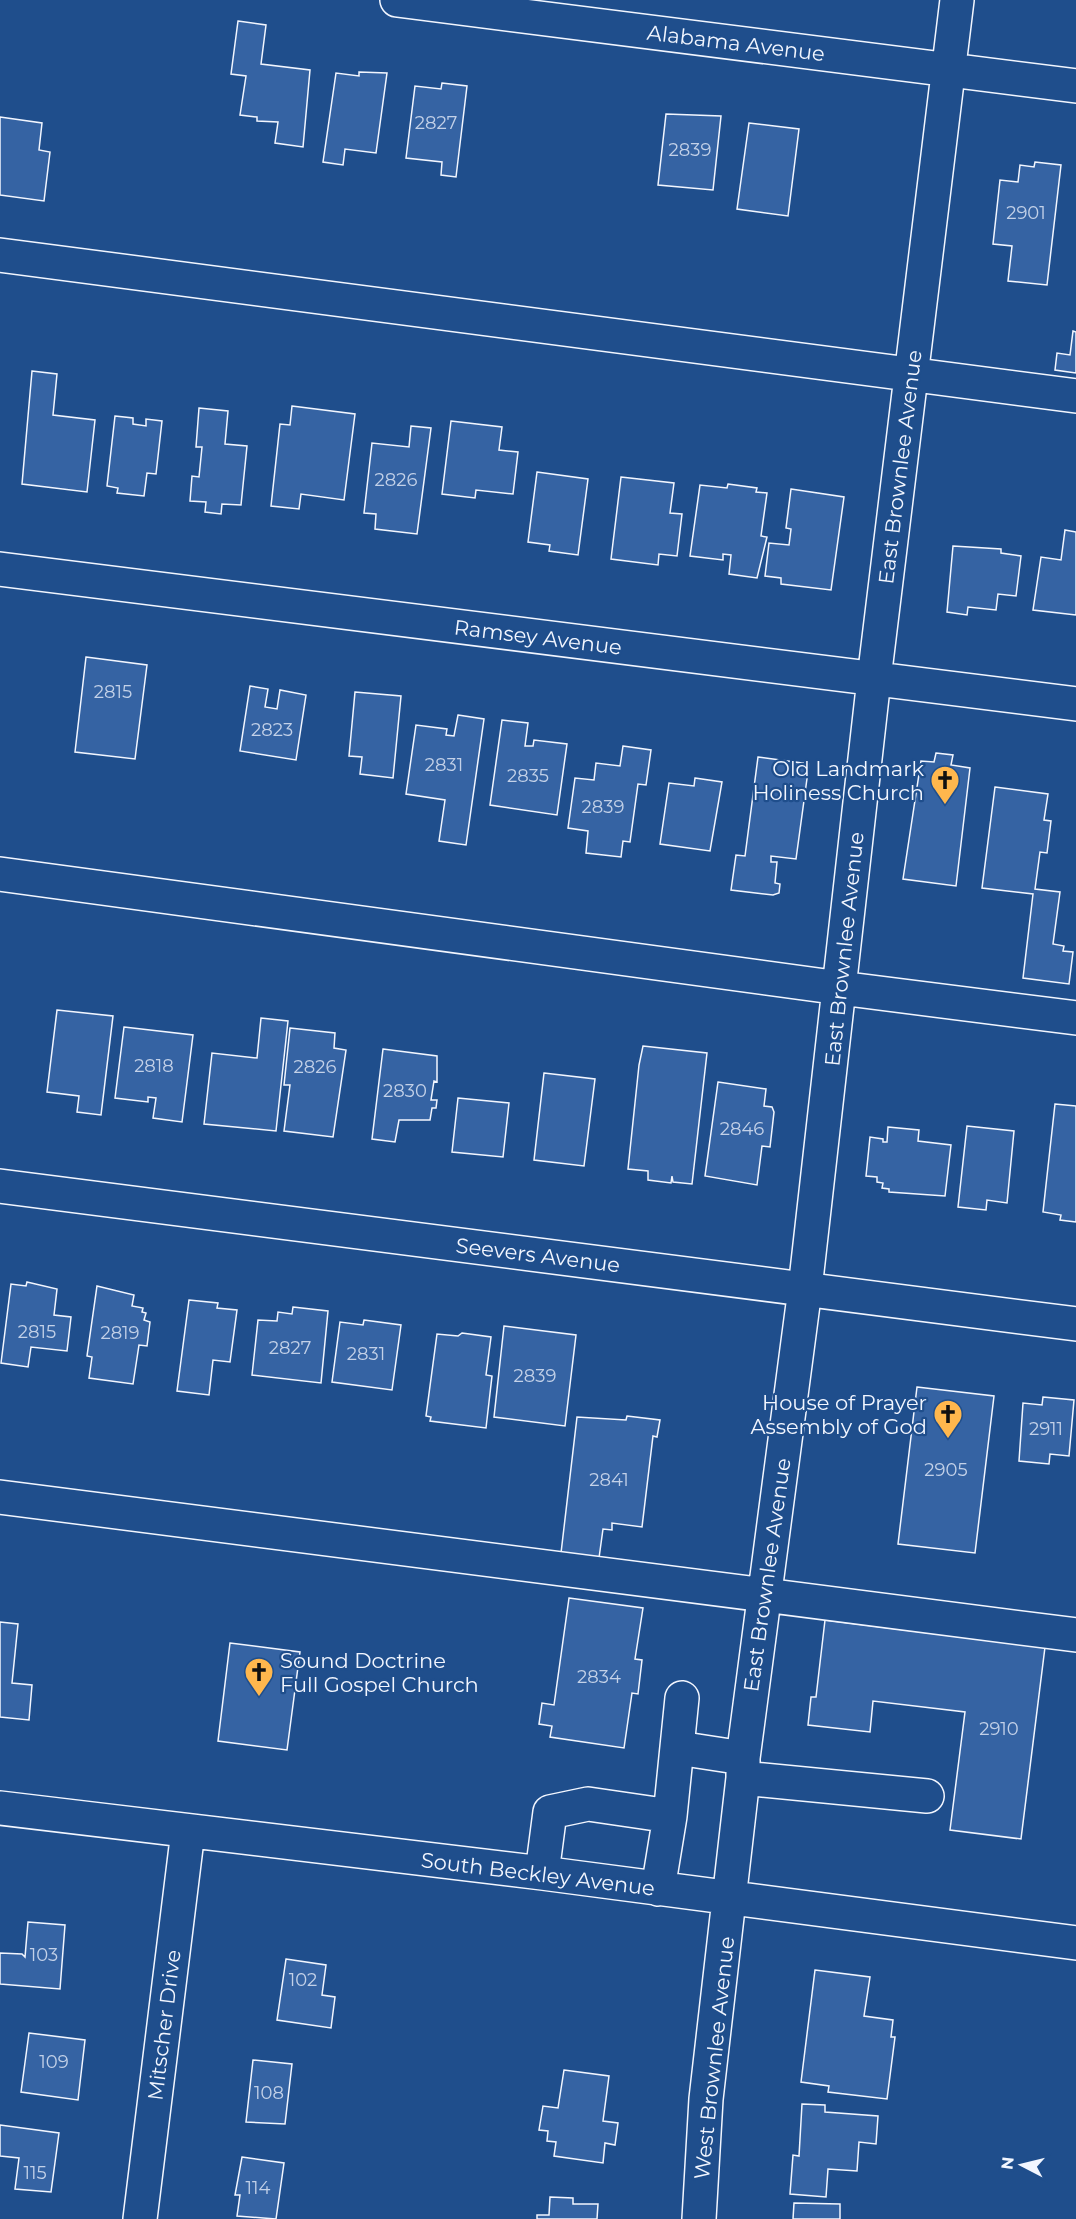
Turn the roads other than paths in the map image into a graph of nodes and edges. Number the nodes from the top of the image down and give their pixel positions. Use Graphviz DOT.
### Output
graph roads {
  1 [pos="397,0"];
  2 [pos="957,0"];
  3 [pos="947,69"];
  4 [pos="1076,86"];
  5 [pos="0,255"];
  6 [pos="911,375"];
  7 [pos="1076,396"];
  8 [pos="0,569"];
  9 [pos="874,679"];
  10 [pos="1076,705"];
  11 [pos="0,874"];
  12 [pos="840,988"];
  13 [pos="1076,1018"];
  14 [pos="0,1186"];
  15 [pos="805,1289"];
  16 [pos="1076,1324"];
  17 [pos="0,1497"];
  18 [pos="765,1595"];
  19 [pos="1076,1635"];
  20 [pos="682,1698"];
  21 [pos="678,1749"];
  22 [pos="743,1768"];
  23 [pos="927,1796"];
  24 [pos="0,1808"];
  25 [pos="670,1816"];
  26 [pos="188,1831"];
  27 [pos="542,1873"];
  28 [pos="657,1889"];
  29 [pos="730,1898"];
  30 [pos="1076,1943"];
  31 [pos="140,2219"];
  32 [pos="699,2219"];
  1 -- 3 [label="street, Alabama Avenue"];
  2 -- 3 [label="street, East Brownlee Avenue"];
  3 -- 4 [label="street, Alabama Avenue"];
  3 -- 6 [label="street, East Brownlee Avenue"];
  5 -- 6 [label="street"];
  6 -- 7 [label="street"];
  6 -- 9 [label="street, East Brownlee Avenue"];
  8 -- 9 [label="street, Ramsey Avenue"];
  9 -- 10 [label="street, Ramsey Avenue"];
  9 -- 12 [label="street, East Brownlee Avenue"];
  11 -- 12 [label="street"];
  12 -- 13 [label="street"];
  12 -- 15 [label="street, East Brownlee Avenue"];
  14 -- 15 [label="street, Seevers Avenue"];
  15 -- 16 [label="street, Seevers Avenue"];
  15 -- 18 [label="street, East Brownlee Avenue"];
  17 -- 18 [label="street"];
  18 -- 19 [label="street"];
  18 -- 22 [label="street, East Brownlee Avenue"];
  20 -- 21 [label="street"];
  21 -- 22 [label="street"];
  21 -- 25 [label="street"];
  22 -- 23 [label="street"];
  22 -- 29 [label="street, East Brownlee Avenue"];
  24 -- 26 [label="street, South Beckley Avenue"];
  25 -- 27 [label="street"];
  25 -- 28 [label="street"];
  26 -- 27 [label="street, South Beckley Avenue"];
  26 -- 31 [label="street, Mitscher Drive"];
  27 -- 28 [label="street, South Beckley Avenue"];
  28 -- 29 [label="street, South Beckley Avenue"];
  29 -- 30 [label="street, South Beckley Avenue"];
  29 -- 32 [label="street, West Brownlee Avenue"];
}
